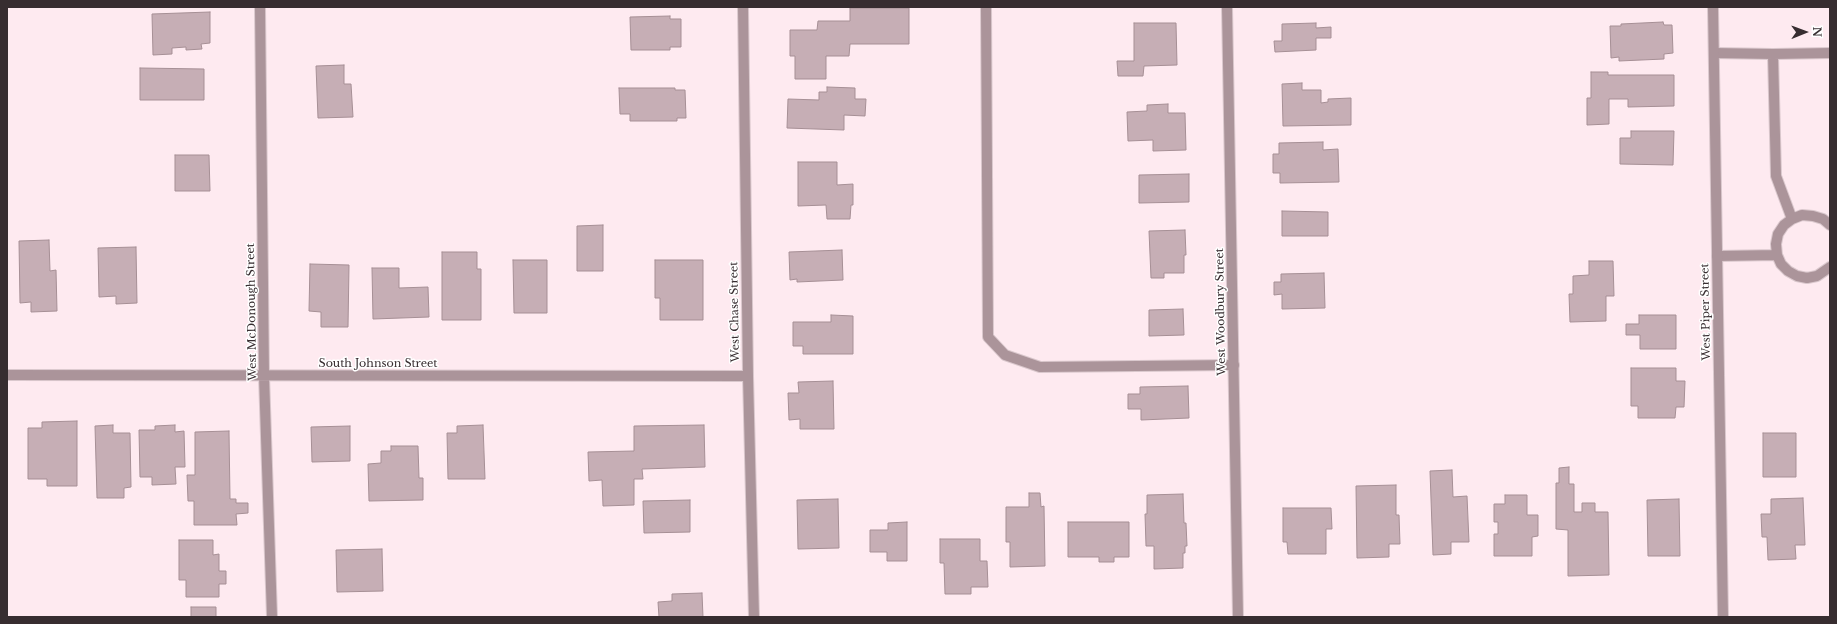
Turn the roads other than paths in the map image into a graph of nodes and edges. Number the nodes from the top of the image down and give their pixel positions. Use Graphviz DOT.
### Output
graph roads {
  1 [pos="260,7"];
  2 [pos="743,7"];
  3 [pos="986,7"];
  4 [pos="1227,7"];
  5 [pos="1713,7"];
  6 [pos="1714,53"];
  7 [pos="1830,53"];
  8 [pos="1773,54"];
  9 [pos="1792,219"];
  10 [pos="1830,225"];
  11 [pos="1777,255"];
  12 [pos="1717,256"];
  13 [pos="1830,267"];
  14 [pos="1234,365"];
  15 [pos="7,375"];
  16 [pos="264,376"];
  17 [pos="748,376"];
  18 [pos="272,617"];
  19 [pos="754,617"];
  20 [pos="1238,617"];
  21 [pos="1723,617"];
  1 -- 16 [label="street, West McDonough Street"];
  2 -- 17 [label="street, West Chase Street"];
  3 -- 14 [label="street"];
  4 -- 14 [label="street, West Woodbury Street"];
  5 -- 6 [label="street, West Piper Street"];
  6 -- 8 [label="street"];
  6 -- 12 [label="street, West Piper Street"];
  7 -- 8 [label="street"];
  8 -- 9 [label="street"];
  9 -- 10 [label="street"];
  9 -- 11 [label="street"];
  11 -- 12 [label="street"];
  11 -- 13 [label="street"];
  12 -- 21 [label="street, West Piper Street"];
  14 -- 20 [label="street, West Woodbury Street"];
  15 -- 16 [label="street, South Johnson Street"];
  16 -- 17 [label="street, South Johnson Street"];
  16 -- 18 [label="street, West McDonough Street"];
  17 -- 19 [label="street, West Chase Street"];
}
